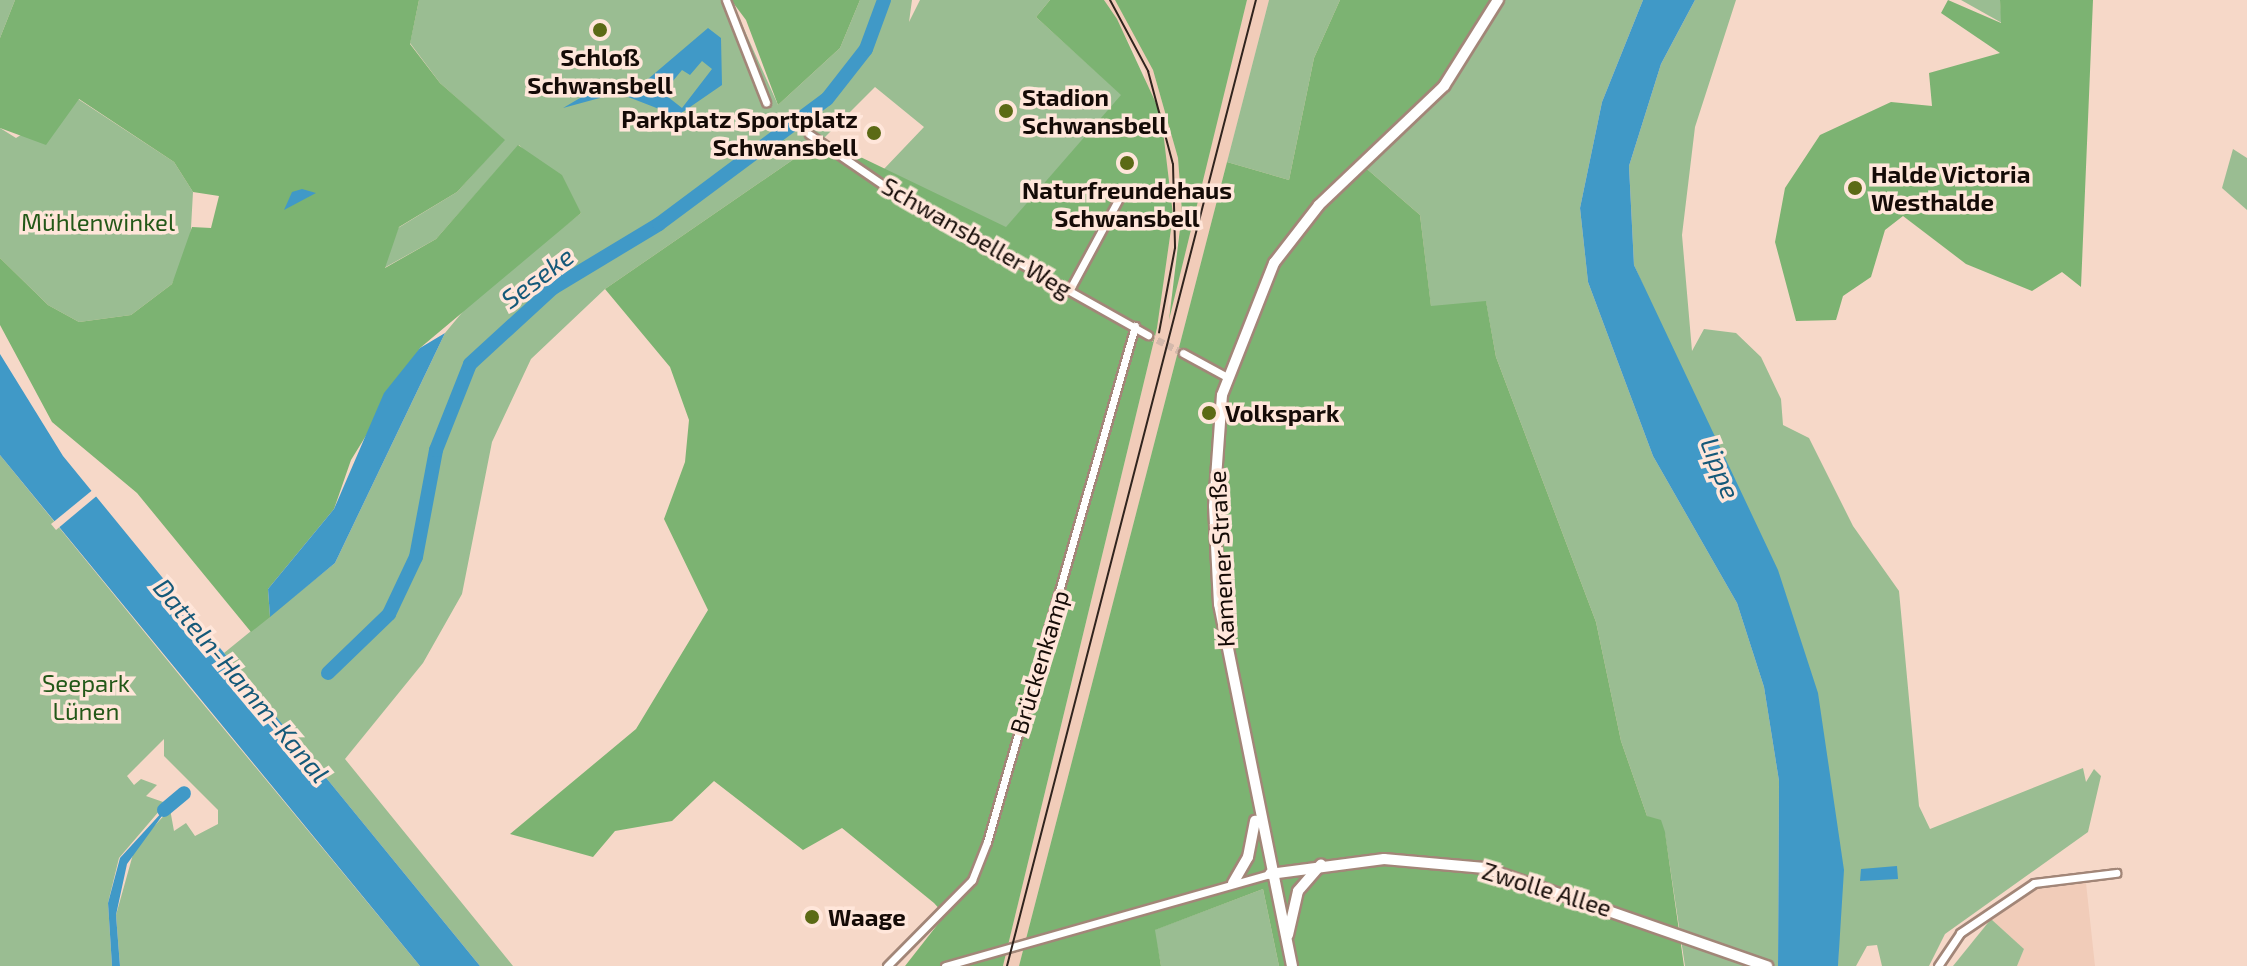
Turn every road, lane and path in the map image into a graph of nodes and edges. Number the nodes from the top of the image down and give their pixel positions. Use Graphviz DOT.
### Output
graph roads {
  1 [pos="726,0"];
  2 [pos="1498,0"];
  3 [pos="766,102"];
  4 [pos="809,134"];
  5 [pos="1123,191"];
  6 [pos="1070,289"];
  7 [pos="1135,326"];
  8 [pos="1148,335"];
  9 [pos="1183,353"];
  10 [pos="1227,377"];
  11 [pos="1256,811"];
  12 [pos="1323,864"];
  13 [pos="2116,873"];
  14 [pos="1270,874"];
  15 [pos="1233,883"];
  16 [pos="1287,943"];
  17 [pos="887,966"];
  18 [pos="945,966"];
  19 [pos="1292,966"];
  20 [pos="1767,966"];
  21 [pos="1940,966"];
  1 -- 3 [label="street"];
  2 -- 10 [label="main road, Kamener Straße"];
  4 -- 6 [label="street, Schwansbeller Weg"];
  5 -- 6 [label="street"];
  6 -- 7 [label="street, Schwansbeller Weg"];
  7 -- 8 [label="street, Schwansbeller Weg"];
  7 -- 17 [label="street, Brückenkamp"];
  9 -- 10 [label="street"];
  10 -- 11 [label="main road, Kamener Straße"];
  11 -- 14 [label="main road, Kamener Straße"];
  11 -- 15 [label="main road"];
  12 -- 14 [label="main road, Zwolle Allee"];
  12 -- 16 [label="main road"];
  12 -- 20 [label="main road, Zwolle Allee"];
  13 -- 21 [label="street"];
  14 -- 15 [label="street"];
  14 -- 16 [label="main road, Kamener Straße"];
  15 -- 18 [label="street"];
  16 -- 19 [label="main road, Kamener Straße"];
}
